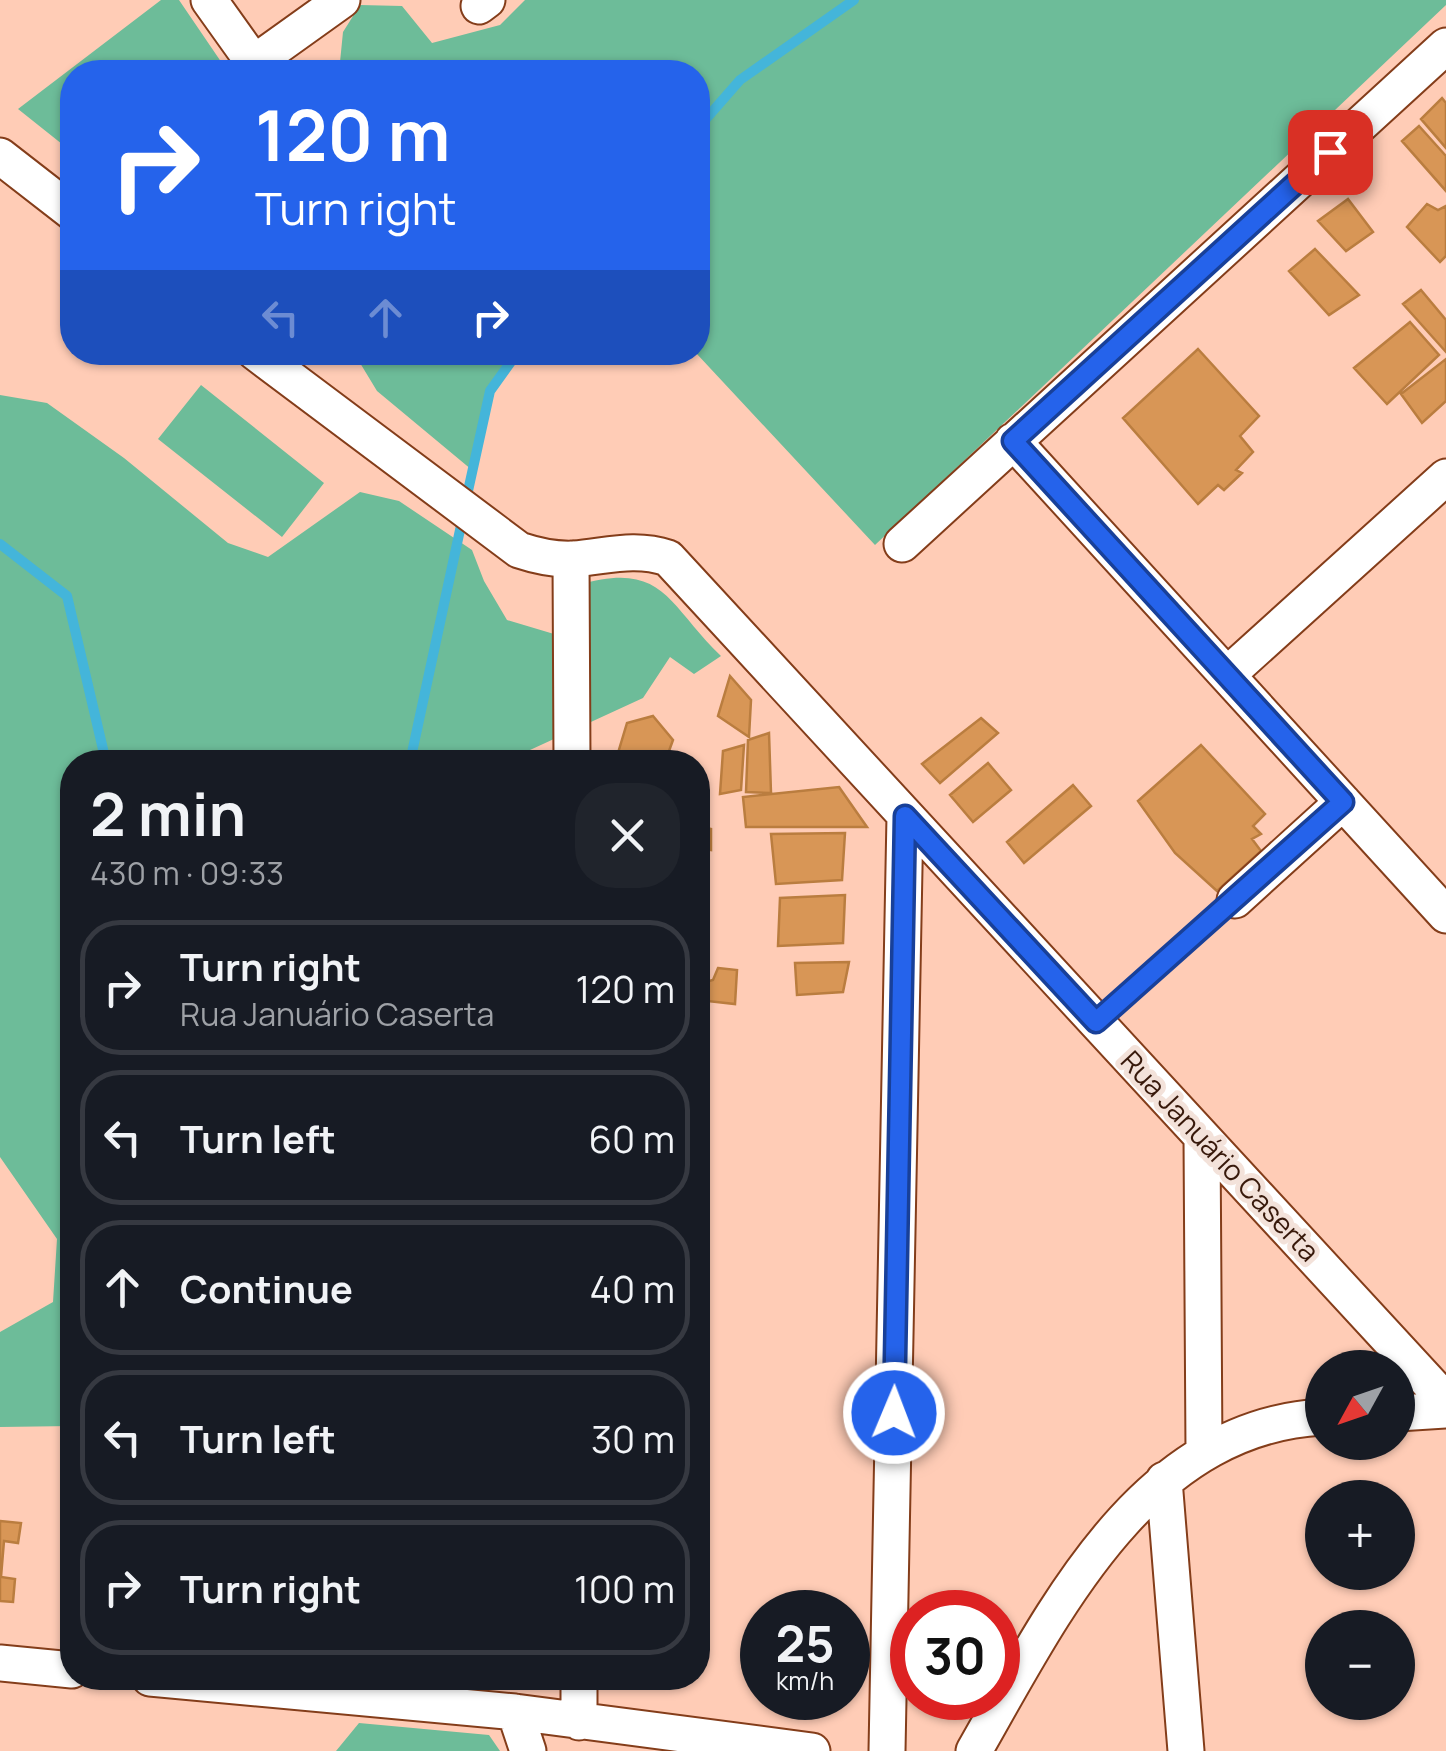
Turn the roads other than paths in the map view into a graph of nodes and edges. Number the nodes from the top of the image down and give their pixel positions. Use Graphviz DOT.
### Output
graph roads {
  1 [pos="210,0"];
  2 [pos="342,0"];
  3 [pos="1446,46"];
  4 [pos="249,60"];
  5 [pos="264,60"];
  6 [pos="0,156"];
  7 [pos="60,203"];
  8 [pos="276,365"];
  9 [pos="1013,441"];
  10 [pos="1446,476"];
  11 [pos="902,544"];
  12 [pos="571,559"];
  13 [pos="1227,675"];
  14 [pos="572,750"];
  15 [pos="1343,802"];
  16 [pos="905,816"];
  17 [pos="1235,900"];
  18 [pos="1446,915"];
  19 [pos="1096,1022"];
  20 [pos="1202,1137"];
  21 [pos="1446,1401"];
  22 [pos="1446,1410"];
  23 [pos="1415,1412"];
  24 [pos="1305,1418"];
  25 [pos="1204,1452"];
  26 [pos="1164,1480"];
  27 [pos="0,1663"];
  28 [pos="60,1669"];
  29 [pos="279,1690"];
  30 [pos="578,1690"];
  31 [pos="516,1712"];
  32 [pos="579,1722"];
  33 [pos="528,1751"];
  34 [pos="812,1751"];
  35 [pos="887,1751"];
  36 [pos="974,1751"];
  37 [pos="1186,1751"];
  1 -- 4 [label="street"];
  2 -- 5 [label="street"];
  3 -- 9 [label="street"];
  6 -- 7 [label="street"];
  8 -- 12 [label="street"];
  9 -- 11 [label="street"];
  9 -- 13 [label="street"];
  10 -- 13 [label="street"];
  12 -- 14 [label="street"];
  12 -- 16 [label="street, Rua Januário Caserta"];
  13 -- 15 [label="street"];
  15 -- 17 [label="street"];
  15 -- 18 [label="street"];
  16 -- 19 [label="street, Rua Januário Caserta"];
  16 -- 35 [label="street"];
  17 -- 19 [label="lane"];
  19 -- 20 [label="street, Rua Januário Caserta"];
  20 -- 21 [label="street, Rua Januário Caserta"];
  20 -- 25 [label="street"];
  22 -- 23 [label="street"];
  24 -- 25 [label="street"];
  25 -- 26 [label="street"];
  26 -- 36 [label="street"];
  26 -- 37 [label="street"];
  27 -- 28 [label="street"];
  29 -- 31 [label="street"];
  30 -- 32 [label="street"];
  31 -- 32 [label="street"];
  31 -- 33 [label="street"];
  32 -- 34 [label="street"];
}
